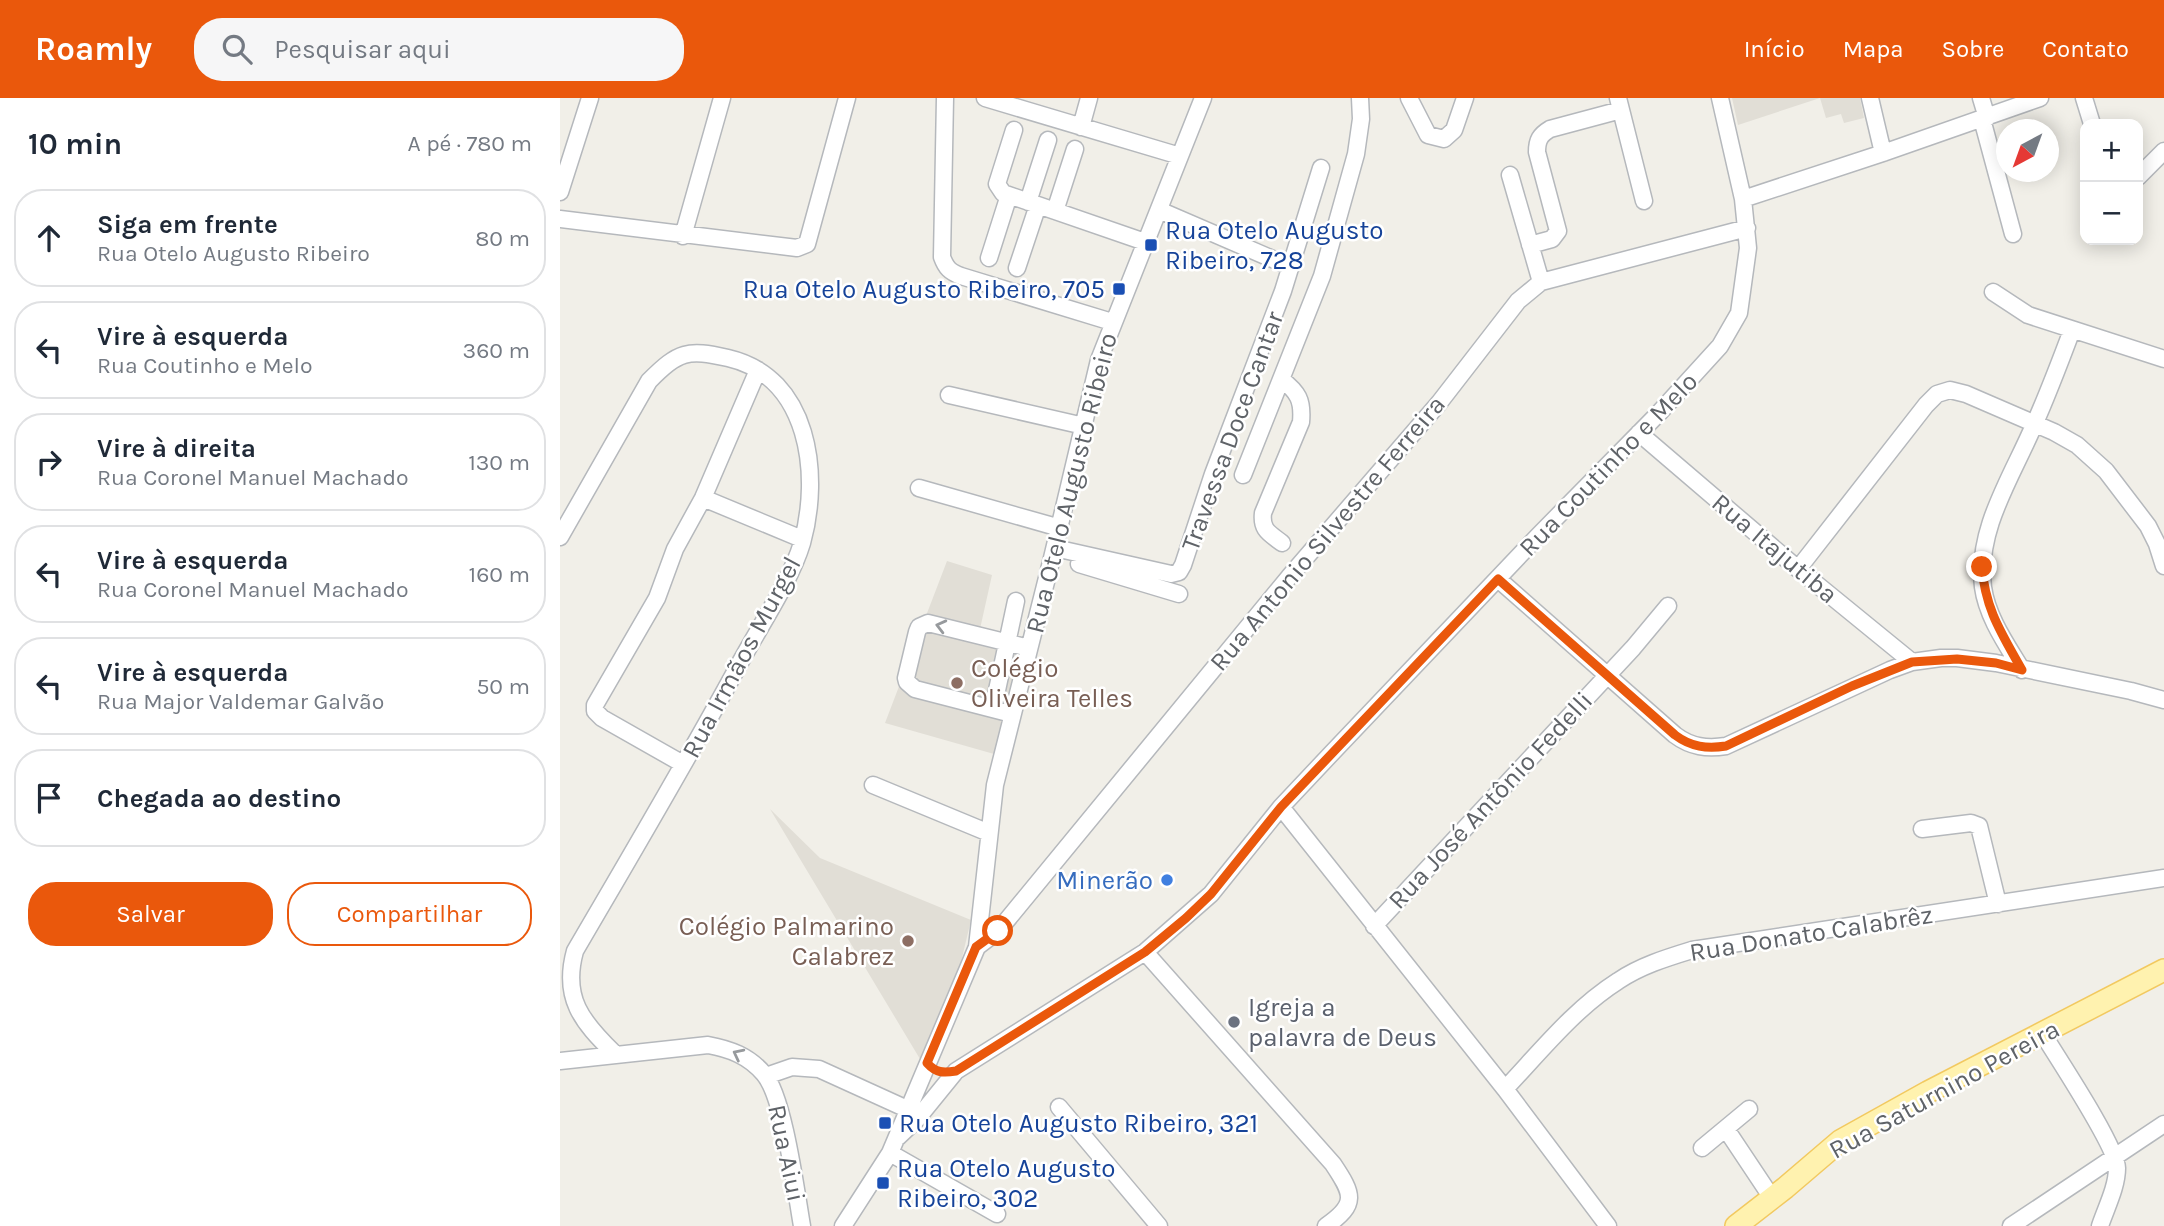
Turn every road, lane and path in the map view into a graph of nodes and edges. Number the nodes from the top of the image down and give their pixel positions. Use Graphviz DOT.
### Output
graph roads {
  1 [pos="590,98"];
  2 [pos="722,98"];
  3 [pos="848,98"];
  4 [pos="945,98"];
  5 [pos="985,98"];
  6 [pos="1089,98"];
  7 [pos="1203,98"];
  8 [pos="1360,98"];
  9 [pos="1409,98"];
  10 [pos="1465,98"];
  11 [pos="1720,98"];
  12 [pos="1870,98"];
  13 [pos="1981,98"];
  14 [pos="2040,98"];
  15 [pos="2084,98"];
  16 [pos="1026,104"];
  17 [pos="1620,104"];
  18 [pos="1985,118"];
  19 [pos="2090,119"];
  20 [pos="1081,127"];
  21 [pos="1014,130"];
  22 [pos="1048,139"];
  23 [pos="1075,149"];
  24 [pos="2164,151"];
  25 [pos="1883,153"];
  26 [pos="1180,156"];
  27 [pos="1321,168"];
  28 [pos="2143,172"];
  29 [pos="1510,175"];
  30 [pos="560,192"];
  31 [pos="1009,195"];
  32 [pos="1743,199"];
  33 [pos="1644,201"];
  34 [pos="1033,204"];
  35 [pos="1159,209"];
  36 [pos="1055,211"];
  37 [pos="560,219"];
  38 [pos="1747,228"];
  39 [pos="2013,234"];
  40 [pos="683,236"];
  41 [pos="1145,242"];
  42 [pos="1530,244"];
  43 [pos="989,258"];
  44 [pos="1291,267"];
  45 [pos="1017,268"];
  46 [pos="1541,282"];
  47 [pos="1993,292"];
  48 [pos="1112,322"];
  49 [pos="2073,330"];
  50 [pos="2164,359"];
  51 [pos="758,370"];
  52 [pos="1281,379"];
  53 [pos="949,395"];
  54 [pos="2035,424"];
  55 [pos="1084,426"];
  56 [pos="1639,433"];
  57 [pos="1243,475"];
  58 [pos="919,488"];
  59 [pos="703,499"];
  60 [pos="1060,528"];
  61 [pos="560,537"];
  62 [pos="803,539"];
  63 [pos="1282,543"];
  64 [pos="1054,553"];
  65 [pos="2164,566"];
  66 [pos="1798,569"];
  67 [pos="1498,579"];
  68 [pos="1179,594"];
  69 [pos="1016,601"];
  70 [pos="1668,606"];
  71 [pos="1007,642"];
  72 [pos="1029,648"];
  73 [pos="1912,662"];
  74 [pos="2022,670"];
  75 [pos="1607,674"];
  76 [pos="2164,700"];
  77 [pos="993,709"];
  78 [pos="1012,714"];
  79 [pos="683,764"];
  80 [pos="873,785"];
  81 [pos="1281,807"];
  82 [pos="1922,829"];
  83 [pos="989,832"];
  84 [pos="2164,878"];
  85 [pos="1998,904"];
  86 [pos="1374,926"];
  87 [pos="976,947"];
  88 [pos="1145,952"];
  89 [pos="2164,970"];
  90 [pos="2043,1034"];
  91 [pos="614,1053"];
  92 [pos="560,1061"];
  93 [pos="927,1063"];
  94 [pos="956,1071"];
  95 [pos="766,1076"];
  96 [pos="1504,1089"];
  97 [pos="1059,1107"];
  98 [pos="907,1109"];
  99 [pos="1749,1109"];
  100 [pos="2164,1124"];
  101 [pos="1726,1129"];
  102 [pos="898,1137"];
  103 [pos="1702,1147"];
  104 [pos="890,1153"];
  105 [pos="2115,1156"];
  106 [pos="1772,1198"];
  107 [pos="997,1214"];
  108 [pos="802,1226"];
  109 [pos="843,1226"];
  110 [pos="1159,1226"];
  111 [pos="1326,1226"];
  112 [pos="1608,1226"];
  113 [pos="1736,1226"];
  114 [pos="2011,1226"];
  115 [pos="2100,1226"];
  1 -- 30 [label="street"];
  2 -- 40 [label="street"];
  3 -- 40 [label="street"];
  4 -- 48 [label="street"];
  5 -- 16 [label="street"];
  6 -- 20 [label="street"];
  7 -- 26 [label="street, Rua Otelo Augusto Ribeiro"];
  8 -- 52 [label="street"];
  9 -- 10 [label="street"];
  11 -- 32 [label="street, Rua Coutinho e Melo"];
  12 -- 25 [label="street"];
  13 -- 18 [label="street"];
  14 -- 18 [label="street"];
  15 -- 19 [label="street"];
  16 -- 20 [label="street"];
  17 -- 33 [label="street"];
  17 -- 42 [label="street"];
  18 -- 25 [label="street"];
  18 -- 39 [label="street"];
  20 -- 26 [label="street"];
  21 -- 31 [label="street"];
  22 -- 34 [label="street"];
  23 -- 36 [label="street"];
  24 -- 28 [label="street"];
  25 -- 32 [label="street"];
  26 -- 35 [label="street, Rua Otelo Augusto Ribeiro"];
  27 -- 44 [label="street, Travessa Doce Cantar"];
  29 -- 42 [label="street"];
  31 -- 34 [label="street"];
  31 -- 43 [label="street"];
  32 -- 38 [label="street, Rua Coutinho e Melo"];
  34 -- 36 [label="street"];
  34 -- 45 [label="street"];
  35 -- 41 [label="street, Rua Otelo Augusto Ribeiro"];
  35 -- 44 [label="street"];
  36 -- 41 [label="street"];
  37 -- 40 [label="street"];
  38 -- 46 [label="street, Rua Antonio Silvestre Ferreira"];
  38 -- 56 [label="street, Rua Coutinho e Melo"];
  41 -- 48 [label="street, Rua Otelo Augusto Ribeiro"];
  42 -- 46 [label="street"];
  44 -- 64 [label="street, Travessa Doce Cantar"];
  46 -- 87 [label="street, Rua Antonio Silvestre Ferreira"];
  47 -- 49 [label="street"];
  48 -- 55 [label="street, Rua Otelo Augusto Ribeiro"];
  49 -- 50 [label="street"];
  49 -- 54 [label="street"];
  51 -- 59 [label="street"];
  51 -- 61 [label="street, Rua Irmãos Murgel"];
  51 -- 62 [label="street, Rua Irmãos Murgel"];
  52 -- 57 [label="street"];
  52 -- 63 [label="street"];
  53 -- 55 [label="street"];
  54 -- 65 [label="street"];
  54 -- 66 [label="street"];
  54 -- 74 [label="street"];
  55 -- 60 [label="street, Rua Otelo Augusto Ribeiro"];
  56 -- 66 [label="street, Rua Itajutiba"];
  56 -- 67 [label="street, Rua Coutinho e Melo"];
  58 -- 60 [label="street"];
  59 -- 62 [label="street"];
  59 -- 79 [label="street"];
  60 -- 64 [label="street, Rua Otelo Augusto Ribeiro"];
  62 -- 79 [label="street, Rua Irmãos Murgel"];
  64 -- 68 [label="street"];
  64 -- 72 [label="street, Rua Otelo Augusto Ribeiro"];
  66 -- 73 [label="street, Rua Itajutiba"];
  67 -- 75 [label="street"];
  67 -- 81 [label="street, Rua Coutinho e Melo"];
  69 -- 71 [label="street"];
  70 -- 75 [label="street, Rua José Antônio Fedelli"];
  71 -- 72 [label="street"];
  71 -- 77 [label="street"];
  71 -- 77 [label="street, one-way"];
  72 -- 78 [label="street, Rua Otelo Augusto Ribeiro"];
  73 -- 74 [label="street"];
  73 -- 75 [label="street"];
  74 -- 76 [label="street"];
  75 -- 86 [label="street, Rua José Antônio Fedelli"];
  77 -- 78 [label="street"];
  78 -- 83 [label="street, Rua Otelo Augusto Ribeiro"];
  79 -- 91 [label="street, Rua Irmãos Murgel"];
  80 -- 83 [label="street"];
  81 -- 86 [label="street"];
  81 -- 88 [label="street, Rua Coutinho e Melo"];
  82 -- 85 [label="street"];
  83 -- 87 [label="street, Rua Otelo Augusto Ribeiro"];
  84 -- 85 [label="street, Rua Donato Calabrêz"];
  85 -- 96 [label="street, Rua Donato Calabrêz"];
  86 -- 96 [label="street"];
  87 -- 93 [label="street, Rua Otelo Augusto Ribeiro"];
  88 -- 94 [label="street, Rua Coutinho e Melo"];
  88 -- 111 [label="street"];
  89 -- 90 [label="main road, Rua Saturnino Pereira"];
  90 -- 105 [label="street"];
  90 -- 106 [label="main road, Rua Saturnino Pereira"];
  91 -- 92 [label="street, Rua Aiui"];
  95 -- 91 [label="street, Rua Aiui, one-way"];
  93 -- 94 [label="street"];
  93 -- 98 [label="street, Rua Otelo Augusto Ribeiro"];
  94 -- 102 [label="street, Rua Coutinho e Melo"];
  95 -- 98 [label="street"];
  95 -- 108 [label="street, Rua Aiui"];
  96 -- 112 [label="street"];
  97 -- 110 [label="street"];
  98 -- 102 [label="street, Rua Otelo Augusto Ribeiro"];
  99 -- 101 [label="street"];
  100 -- 105 [label="street"];
  101 -- 103 [label="street"];
  101 -- 106 [label="street"];
  102 -- 104 [label="street, Rua Otelo Augusto Ribeiro"];
  104 -- 107 [label="street"];
  104 -- 109 [label="street, Rua Otelo Augusto Ribeiro"];
  105 -- 114 [label="street"];
  105 -- 115 [label="street"];
  106 -- 113 [label="main road, Rua Saturnino Pereira"];
}
